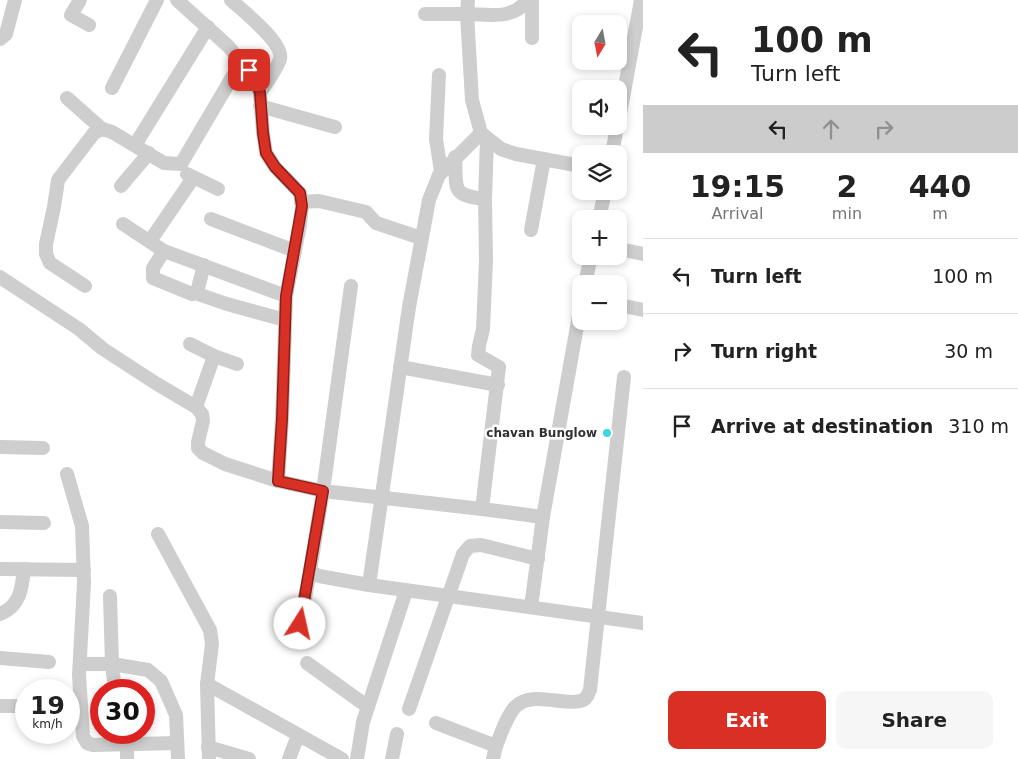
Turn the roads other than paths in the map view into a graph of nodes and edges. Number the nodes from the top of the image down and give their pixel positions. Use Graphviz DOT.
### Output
graph roads {
  1 [pos="15,0"];
  2 [pos="80,0"];
  3 [pos="158,0"];
  4 [pos="177,0"];
  5 [pos="231,0"];
  6 [pos="527,0"];
  7 [pos="532,0"];
  8 [pos="642,0"];
  9 [pos="468,7"];
  10 [pos="426,14"];
  11 [pos="89,25"];
  12 [pos="208,27"];
  13 [pos="532,38"];
  14 [pos="0,39"];
  15 [pos="241,62"];
  16 [pos="439,75"];
  17 [pos="627,80"];
  18 [pos="112,88"];
  19 [pos="66,98"];
  20 [pos="260,100"];
  21 [pos="335,127"];
  22 [pos="102,129"];
  23 [pos="484,136"];
  24 [pos="135,145"];
  25 [pos="149,153"];
  26 [pos="455,157"];
  27 [pos="544,159"];
  28 [pos="572,164"];
  29 [pos="174,165"];
  30 [pos="442,172"];
  31 [pos="194,178"];
  32 [pos="121,186"];
  33 [pos="218,189"];
  34 [pos="485,199"];
  35 [pos="302,202"];
  36 [pos="211,219"];
  37 [pos="123,224"];
  38 [pos="532,230"];
  39 [pos="422,238"];
  40 [pos="150,241"];
  41 [pos="164,251"];
  42 [pos="295,251"];
  43 [pos="627,251"];
  44 [pos="643,254"];
  45 [pos="204,265"];
  46 [pos="0,277"];
  47 [pos="85,286"];
  48 [pos="351,286"];
  49 [pos="196,293"];
  50 [pos="286,296"];
  51 [pos="627,307"];
  52 [pos="643,310"];
  53 [pos="285,320"];
  54 [pos="576,330"];
  55 [pos="190,344"];
  56 [pos="214,356"];
  57 [pos="237,364"];
  58 [pos="400,367"];
  59 [pos="624,377"];
  60 [pos="498,385"];
  61 [pos="196,407"];
  62 [pos="0,447"];
  63 [pos="43,448"];
  64 [pos="67,474"];
  65 [pos="278,481"];
  66 [pos="323,491"];
  67 [pos="382,499"];
  68 [pos="482,509"];
  69 [pos="543,516"];
  70 [pos="0,522"];
  71 [pos="44,523"];
  72 [pos="158,534"];
  73 [pos="538,559"];
  74 [pos="0,569"];
  75 [pos="24,569"];
  76 [pos="84,570"];
  77 [pos="310,572"];
  78 [pos="370,585"];
  79 [pos="406,591"];
  80 [pos="110,596"];
  81 [pos="449,596"];
  82 [pos="531,607"];
  83 [pos="0,614"];
  84 [pos="599,617"];
  85 [pos="643,623"];
  86 [pos="297,642"];
  87 [pos="0,658"];
  88 [pos="49,662"];
  89 [pos="307,663"];
  90 [pos="80,664"];
  91 [pos="112,664"];
  92 [pos="114,679"];
  93 [pos="207,684"];
  94 [pos="0,706"];
  95 [pos="15,706"];
  96 [pos="368,707"];
  97 [pos="409,710"];
  98 [pos="436,723"];
  99 [pos="397,734"];
  100 [pos="298,735"];
  101 [pos="155,742"];
  102 [pos="177,743"];
  103 [pos="90,744"];
  104 [pos="123,744"];
  105 [pos="495,752"];
  106 [pos="209,753"];
  107 [pos="127,759"];
  108 [pos="178,759"];
  109 [pos="248,759"];
  110 [pos="289,759"];
  111 [pos="342,759"];
  112 [pos="356,759"];
  113 [pos="392,759"];
  1 -- 14 [label="street"];
  2 -- 11 [label="street"];
  3 -- 18 [label="street"];
  4 -- 12 [label="street"];
  5 -- 20 [label="street"];
  6 -- 9 [label="street"];
  7 -- 13 [label="street"];
  8 -- 17 [label="street"];
  9 -- 10 [label="street"];
  9 -- 23 [label="street"];
  12 -- 15 [label="street"];
  12 -- 24 [label="street"];
  15 -- 20 [label="street"];
  15 -- 29 [label="street"];
  16 -- 30 [label="street"];
  19 -- 22 [label="street"];
  20 -- 21 [label="street"];
  20 -- 35 [label="street"];
  22 -- 24 [label="street"];
  22 -- 47 [label="street"];
  23 -- 26 [label="street"];
  23 -- 27 [label="street"];
  23 -- 34 [label="street"];
  24 -- 25 [label="street"];
  25 -- 29 [label="street"];
  25 -- 32 [label="street"];
  26 -- 30 [label="street"];
  26 -- 34 [label="street"];
  27 -- 28 [label="street"];
  27 -- 38 [label="street"];
  29 -- 31 [label="street"];
  30 -- 39 [label="street"];
  31 -- 33 [label="street"];
  31 -- 40 [label="street"];
  34 -- 60 [label="street"];
  35 -- 39 [label="street"];
  35 -- 42 [label="street"];
  36 -- 42 [label="street"];
  37 -- 40 [label="street"];
  39 -- 58 [label="street"];
  40 -- 41 [label="street"];
  41 -- 45 [label="street"];
  41 -- 49 [label="street"];
  42 -- 50 [label="street"];
  43 -- 44 [label="street"];
  45 -- 49 [label="street"];
  45 -- 50 [label="street"];
  46 -- 61 [label="street"];
  48 -- 66 [label="street"];
  49 -- 53 [label="street"];
  50 -- 53 [label="street"];
  51 -- 52 [label="street"];
  53 -- 65 [label="street"];
  54 -- 69 [label="street"];
  55 -- 56 [label="street"];
  56 -- 57 [label="street"];
  56 -- 61 [label="street"];
  58 -- 60 [label="street"];
  58 -- 67 [label="street"];
  59 -- 84 [label="street"];
  60 -- 68 [label="street"];
  61 -- 65 [label="street"];
  62 -- 63 [label="street"];
  64 -- 76 [label="street"];
  65 -- 66 [label="street"];
  66 -- 67 [label="street"];
  66 -- 77 [label="street"];
  67 -- 68 [label="street"];
  67 -- 78 [label="street"];
  68 -- 69 [label="street"];
  69 -- 73 [label="street"];
  70 -- 71 [label="street"];
  72 -- 93 [label="street"];
  73 -- 81 [label="street"];
  73 -- 82 [label="street"];
  74 -- 75 [label="street"];
  75 -- 76 [label="street"];
  75 -- 83 [label="street"];
  76 -- 90 [label="street"];
  77 -- 78 [label="street"];
  77 -- 86 [label="street"];
  78 -- 79 [label="street"];
  79 -- 81 [label="street"];
  79 -- 96 [label="street"];
  80 -- 91 [label="street"];
  81 -- 82 [label="street"];
  81 -- 97 [label="street"];
  82 -- 84 [label="street"];
  84 -- 85 [label="street"];
  84 -- 105 [label="street"];
  87 -- 88 [label="street"];
  89 -- 96 [label="street"];
  90 -- 91 [label="street"];
  90 -- 103 [label="street"];
  91 -- 92 [label="street"];
  91 -- 102 [label="street"];
  93 -- 100 [label="street"];
  93 -- 106 [label="street"];
  94 -- 95 [label="street"];
  96 -- 112 [label="street"];
  98 -- 105 [label="street"];
  99 -- 113 [label="street"];
  100 -- 110 [label="street"];
  100 -- 111 [label="street"];
  101 -- 102 [label="street"];
  102 -- 108 [label="street"];
  104 -- 107 [label="street"];
  106 -- 109 [label="street"];
}
